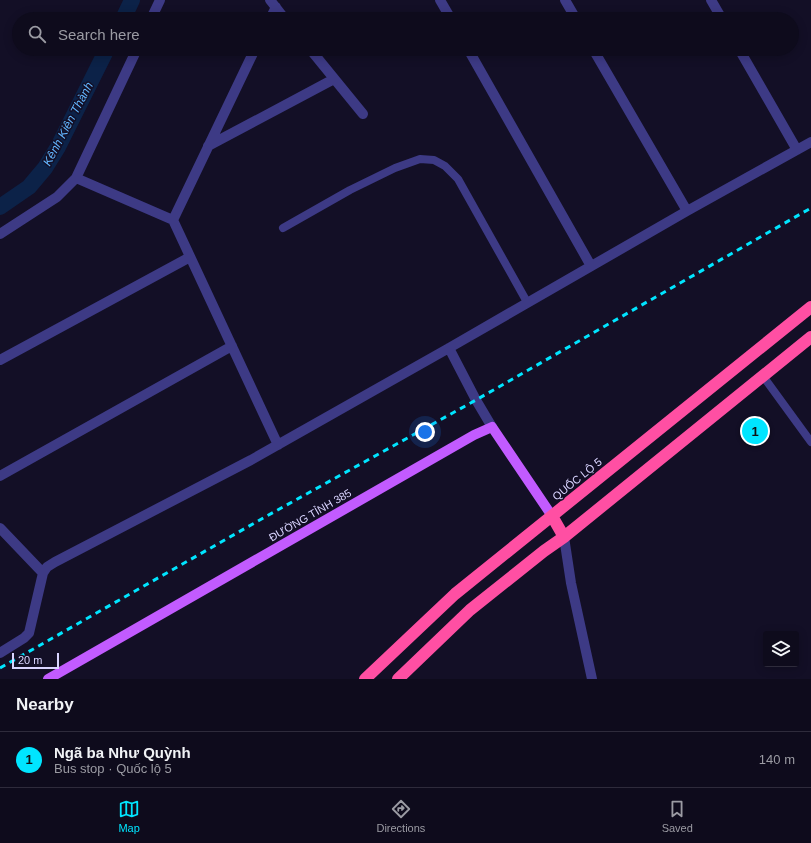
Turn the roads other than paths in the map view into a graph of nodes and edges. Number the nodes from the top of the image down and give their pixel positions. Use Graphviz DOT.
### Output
graph roads {
  1 [pos="160,0"];
  2 [pos="440,0"];
  3 [pos="565,0"];
  4 [pos="711,0"];
  5 [pos="273,4"];
  6 [pos="154,12"];
  7 [pos="279,12"];
  8 [pos="447,12"];
  9 [pos="572,12"];
  10 [pos="718,12"];
  11 [pos="134,56"];
  12 [pos="252,56"];
  13 [pos="316,56"];
  14 [pos="472,56"];
  15 [pos="597,56"];
  16 [pos="743,56"];
  17 [pos="334,79"];
  18 [pos="363,114"];
  19 [pos="811,142"];
  20 [pos="208,146"];
  21 [pos="797,150"];
  22 [pos="76,178"];
  23 [pos="687,211"];
  24 [pos="173,220"];
  25 [pos="283,228"];
  26 [pos="0,234"];
  27 [pos="190,257"];
  28 [pos="591,266"];
  29 [pos="527,302"];
  30 [pos="811,307"];
  31 [pos="811,337"];
  32 [pos="232,346"];
  33 [pos="449,348"];
  34 [pos="0,360"];
  35 [pos="763,376"];
  36 [pos="492,427"];
  37 [pos="811,442"];
  38 [pos="278,445"];
  39 [pos="0,476"];
  40 [pos="552,516"];
  41 [pos="0,528"];
  42 [pos="564,537"];
  43 [pos="43,573"];
  44 [pos="0,653"];
  45 [pos="48,679"];
  46 [pos="366,679"];
  47 [pos="398,679"];
  48 [pos="592,679"];
  1 -- 6 [label="street"];
  2 -- 8 [label="street"];
  3 -- 9 [label="street"];
  4 -- 10 [label="street"];
  5 -- 7 [label="street"];
  11 -- 22 [label="street"];
  12 -- 20 [label="street"];
  13 -- 17 [label="street"];
  14 -- 28 [label="street"];
  15 -- 23 [label="street"];
  16 -- 21 [label="street"];
  17 -- 18 [label="street"];
  17 -- 20 [label="street"];
  19 -- 21 [label="street"];
  20 -- 24 [label="street"];
  21 -- 23 [label="street"];
  22 -- 24 [label="street"];
  22 -- 26 [label="street"];
  23 -- 28 [label="street"];
  24 -- 27 [label="street"];
  25 -- 29 [label="lane"];
  27 -- 32 [label="street"];
  27 -- 34 [label="street"];
  28 -- 29 [label="street"];
  29 -- 33 [label="street"];
  30 -- 40 [label="highway, QUỐC LỘ 5"];
  31 -- 35 [label="highway"];
  32 -- 38 [label="street"];
  32 -- 39 [label="street"];
  33 -- 36 [label="street"];
  33 -- 38 [label="street"];
  35 -- 37 [label="lane"];
  35 -- 42 [label="highway"];
  36 -- 40 [label="main road"];
  36 -- 45 [label="main road, ĐƯỜNG TỈNH 385"];
  38 -- 43 [label="street"];
  40 -- 42 [label="highway"];
  40 -- 46 [label="highway, QUỐC LỘ 5"];
  41 -- 43 [label="street"];
  42 -- 47 [label="highway"];
  42 -- 48 [label="street"];
  43 -- 44 [label="street"];
}
